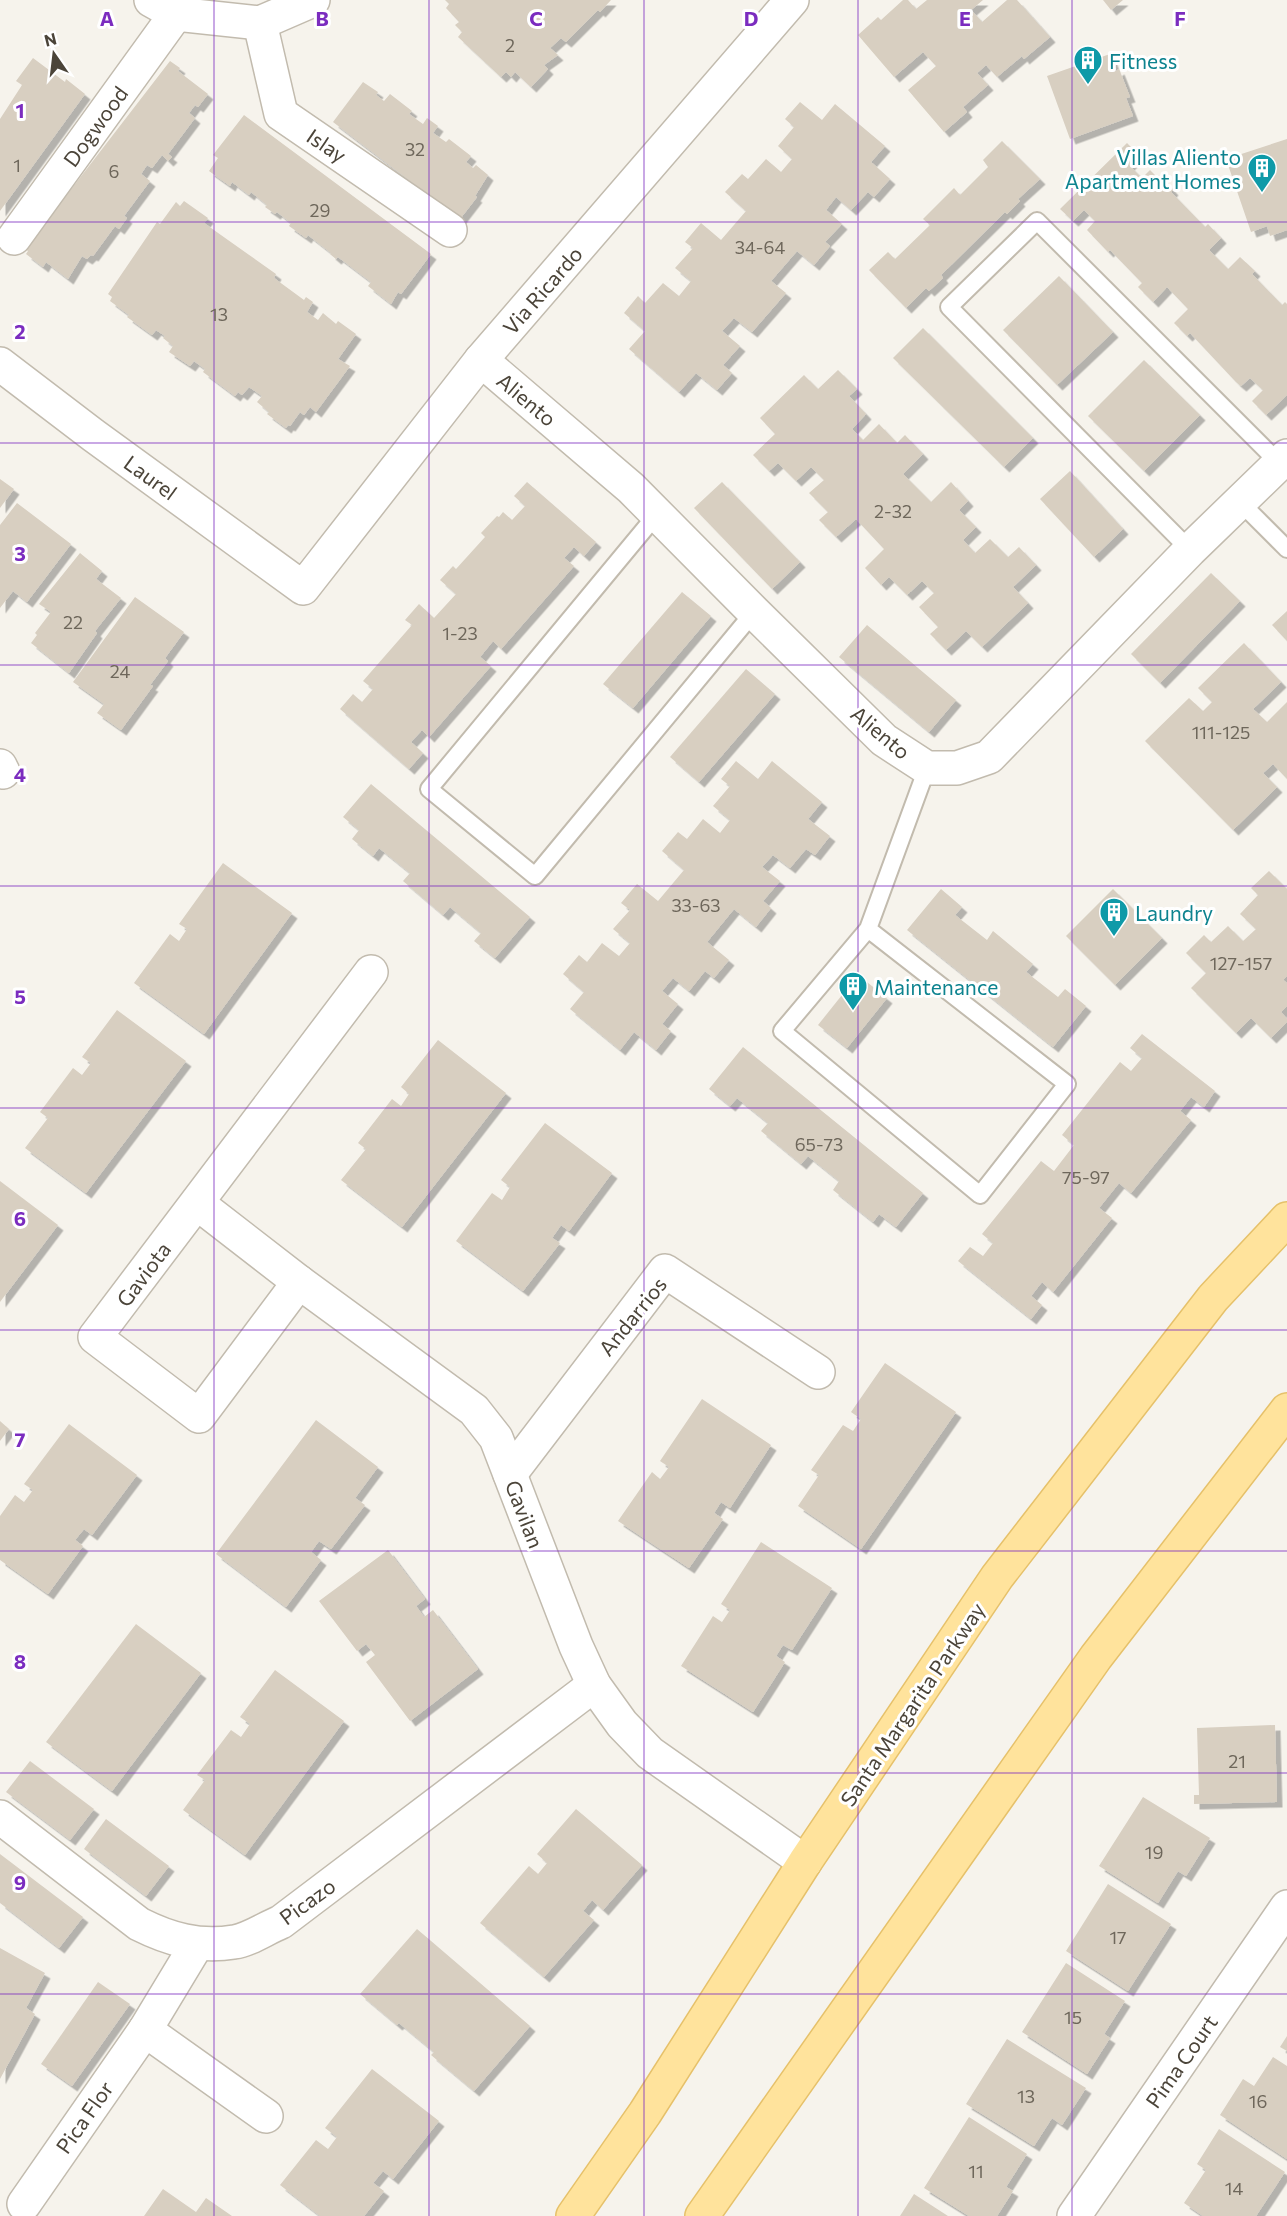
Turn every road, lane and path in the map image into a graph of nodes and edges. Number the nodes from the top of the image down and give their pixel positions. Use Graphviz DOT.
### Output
graph roads {
  1 [pos="313,0"];
  2 [pos="792,0"];
  3 [pos="164,7"];
  4 [pos="260,23"];
  5 [pos="450,230"];
  6 [pos="14,238"];
  7 [pos="481,360"];
  8 [pos="0,364"];
  9 [pos="1283,460"];
  10 [pos="1240,502"];
  11 [pos="657,514"];
  12 [pos="1287,549"];
  13 [pos="1190,550"];
  14 [pos="303,588"];
  15 [pos="754,612"];
  16 [pos="927,768"];
  17 [pos="868,929"];
  18 [pos="371,972"];
  19 [pos="197,1203"];
  20 [pos="1287,1219"];
  21 [pos="299,1281"];
  22 [pos="818,1372"];
  23 [pos="1287,1410"];
  24 [pos="510,1474"];
  25 [pos="594,1685"];
  26 [pos="0,1817"];
  27 [pos="805,1862"];
  28 [pos="1287,1907"];
  29 [pos="197,1944"];
  30 [pos="145,2030"];
  31 [pos="266,2116"];
  32 [pos="24,2204"];
  33 [pos="573,2216"];
  34 [pos="702,2216"];
  35 [pos="1074,2216"];
  1 -- 4 [label="street"];
  2 -- 7 [label="street, Via Ricardo"];
  3 -- 4 [label="street"];
  3 -- 6 [label="street, Dogwood"];
  4 -- 5 [label="street, Islay"];
  7 -- 11 [label="street, Aliento"];
  7 -- 14 [label="street, Via Ricardo"];
  8 -- 14 [label="street, Laurel"];
  9 -- 10 [label="street, Aliento"];
  9 -- 13 [label="lane"];
  10 -- 12 [label="lane"];
  10 -- 13 [label="street, Aliento"];
  11 -- 15 [label="street, Aliento"];
  11 -- 15 [label="lane"];
  13 -- 16 [label="street, Aliento"];
  15 -- 16 [label="street, Aliento"];
  16 -- 17 [label="lane"];
  17 -- 17 [label="lane"];
  18 -- 19 [label="street, Gaviota"];
  19 -- 21 [label="street, Gavilan"];
  19 -- 21 [label="street, Gaviota"];
  20 -- 27 [label="main road, Santa Margarita Parkway"];
  21 -- 24 [label="street, Gavilan"];
  22 -- 24 [label="street, Andarrios"];
  23 -- 34 [label="main road"];
  24 -- 25 [label="street, Gavilan"];
  25 -- 27 [label="street, Gavilan"];
  25 -- 29 [label="street, Picazo"];
  26 -- 29 [label="street, Picazo"];
  27 -- 33 [label="main road, Santa Margarita Parkway"];
  28 -- 35 [label="street, Pima Court"];
  29 -- 30 [label="street, Pica Flor"];
  30 -- 31 [label="street"];
  30 -- 32 [label="street, Pica Flor"];
}
